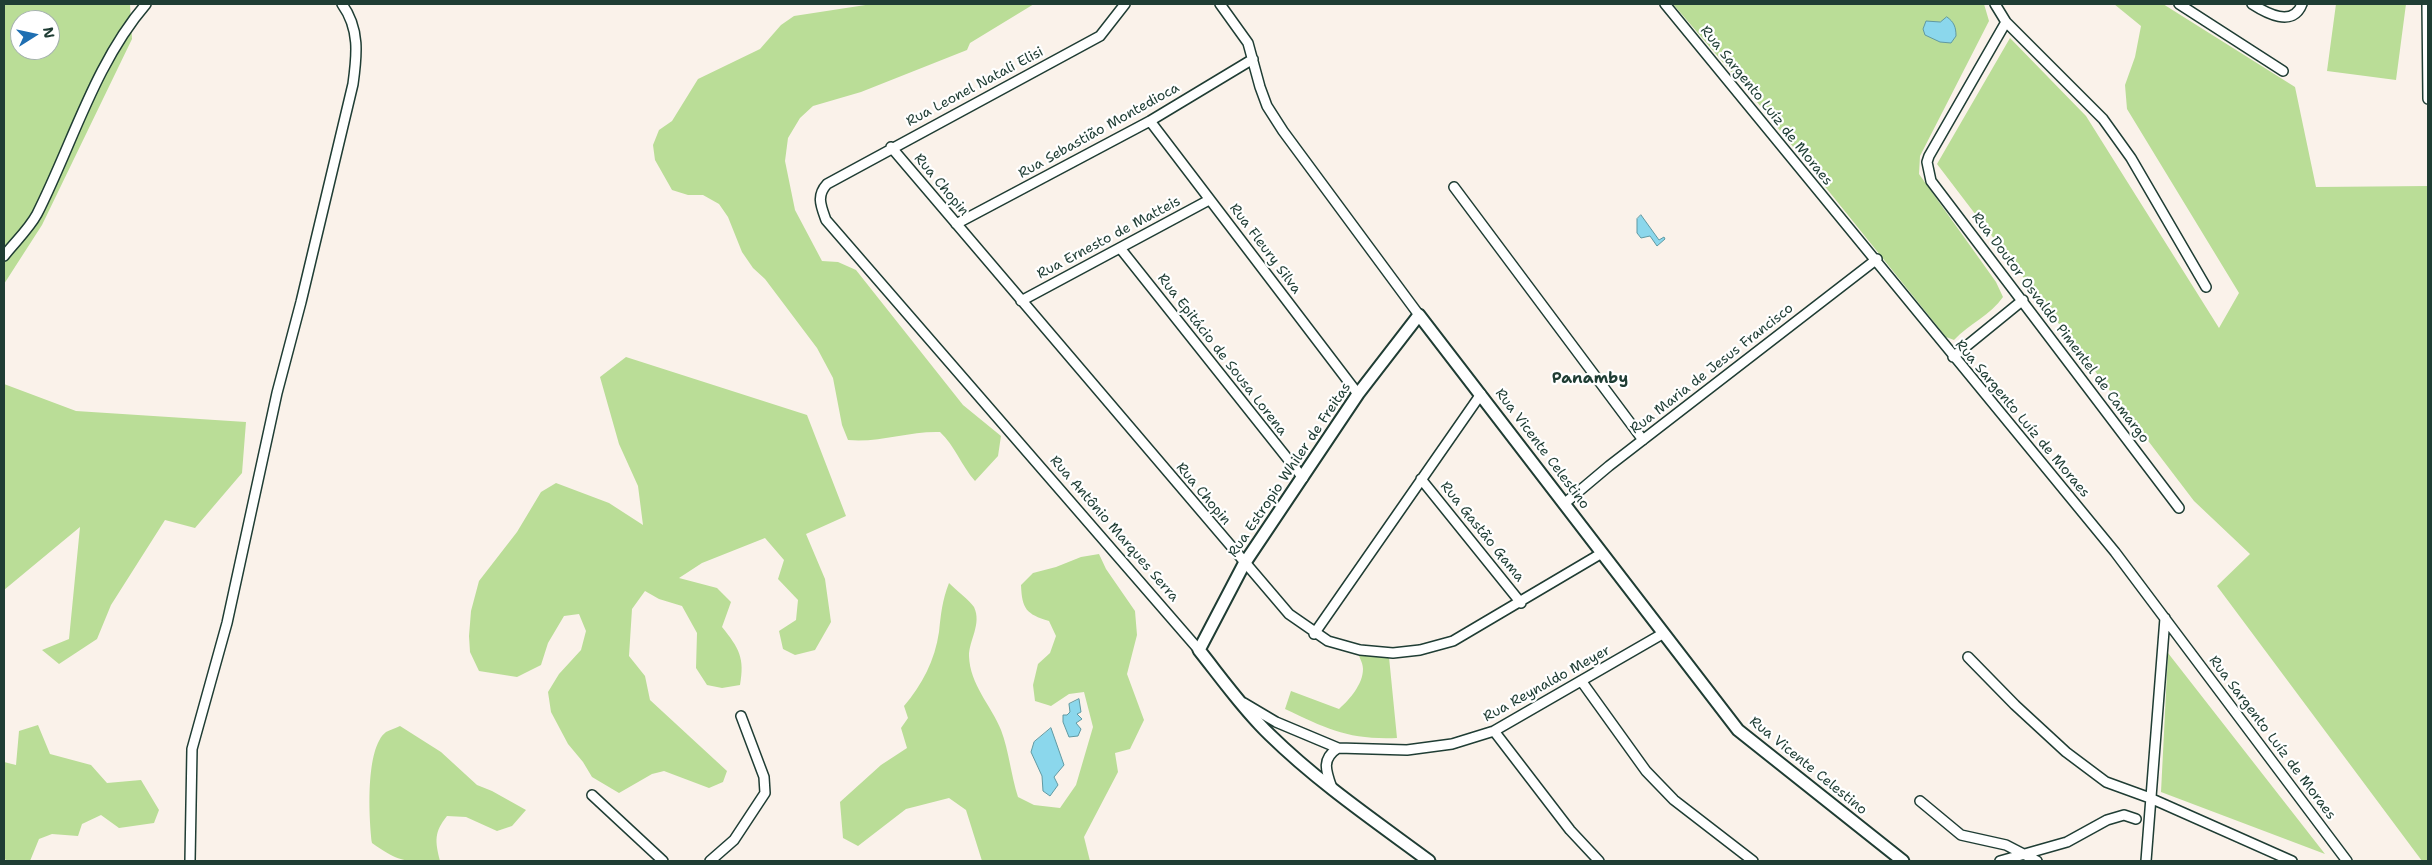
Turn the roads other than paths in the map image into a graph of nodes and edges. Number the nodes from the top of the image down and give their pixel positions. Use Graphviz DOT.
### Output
graph roads {
  1 [pos="146,4"];
  2 [pos="342,4"];
  3 [pos="1124,4"];
  4 [pos="1220,4"];
  5 [pos="1665,4"];
  6 [pos="1995,4"];
  7 [pos="2179,4"];
  8 [pos="2252,4"];
  9 [pos="2302,4"];
  10 [pos="2427,4"];
  11 [pos="2006,22"];
  12 [pos="1253,59"];
  13 [pos="2282,71"];
  14 [pos="2428,99"];
  15 [pos="1150,121"];
  16 [pos="891,148"];
  17 [pos="827,184"];
  18 [pos="1454,187"];
  19 [pos="1209,200"];
  20 [pos="956,224"];
  21 [pos="1120,248"];
  22 [pos="4,256"];
  23 [pos="1877,259"];
  24 [pos="2206,287"];
  25 [pos="2023,300"];
  26 [pos="1021,301"];
  27 [pos="1419,314"];
  28 [pos="1953,357"];
  29 [pos="1358,394"];
  30 [pos="1481,394"];
  31 [pos="1643,440"];
  32 [pos="1302,478"];
  33 [pos="1421,479"];
  34 [pos="1565,503"];
  35 [pos="2178,508"];
  36 [pos="1602,553"];
  37 [pos="1244,564"];
  38 [pos="1521,602"];
  39 [pos="2165,618"];
  40 [pos="1664,633"];
  41 [pos="1314,634"];
  42 [pos="1199,650"];
  43 [pos="1968,657"];
  44 [pos="1582,682"];
  45 [pos="1240,701"];
  46 [pos="741,716"];
  47 [pos="1494,731"];
  48 [pos="1338,748"];
  49 [pos="1332,788"];
  50 [pos="592,795"];
  51 [pos="2150,798"];
  52 [pos="1920,801"];
  53 [pos="2136,819"];
  54 [pos="2025,855"];
  55 [pos="2341,859"];
  56 [pos="190,861"];
  57 [pos="663,861"];
  58 [pos="710,861"];
  59 [pos="1429,861"];
  60 [pos="1599,861"];
  61 [pos="1754,861"];
  62 [pos="1903,861"];
  63 [pos="2000,861"];
  64 [pos="2037,861"];
  65 [pos="2146,861"];
  66 [pos="2292,861"];
  1 -- 22 [label="street"];
  2 -- 56 [label="street"];
  3 -- 16 [label="street, Rua Leonel Natali Elisi"];
  4 -- 12 [label="street, Rua Vicente Celestino"];
  5 -- 23 [label="street, Rua Sargento Luíz de Moraes"];
  6 -- 11 [label="street"];
  7 -- 13 [label="street"];
  8 -- 9 [label="street"];
  10 -- 14 [label="street"];
  11 -- 24 [label="street"];
  11 -- 25 [label="street, Rua Doutor Osvaldo Pimentel de Camargo"];
  12 -- 15 [label="street, Rua Sebastião Montedioca"];
  12 -- 27 [label="street, Rua Vicente Celestino"];
  15 -- 19 [label="street, Rua Fleury Silva"];
  15 -- 20 [label="street, Rua Sebastião Montedioca"];
  16 -- 17 [label="street, Rua Leonel Natali Elisi"];
  16 -- 20 [label="street, Rua Chopin"];
  17 -- 42 [label="street, Rua Antônio Marques Serra"];
  18 -- 31 [label="street"];
  19 -- 21 [label="street, Rua Ernesto de Matteis"];
  19 -- 29 [label="street, Rua Fleury Silva"];
  20 -- 26 [label="street, Rua Chopin"];
  21 -- 26 [label="street, Rua Ernesto de Matteis"];
  21 -- 32 [label="street, Rua Epitácio de Sousa Lorena"];
  23 -- 28 [label="street, Rua Sargento Luíz de Moraes"];
  23 -- 31 [label="street, Rua Maria de Jesus Francisco"];
  25 -- 28 [label="street"];
  25 -- 35 [label="street, Rua Doutor Osvaldo Pimentel de Camargo"];
  26 -- 37 [label="street, Rua Chopin"];
  27 -- 29 [label="street, Rua Estropio Whiler de Freitas"];
  27 -- 30 [label="street, Rua Vicente Celestino"];
  28 -- 39 [label="street, Rua Sargento Luíz de Moraes"];
  29 -- 32 [label="street, Rua Estropio Whiler de Freitas"];
  30 -- 33 [label="street"];
  30 -- 34 [label="street, Rua Vicente Celestino"];
  31 -- 34 [label="street, Rua Maria de Jesus Francisco"];
  32 -- 37 [label="street, Rua Estropio Whiler de Freitas"];
  33 -- 38 [label="street, Rua Gastão Gama"];
  33 -- 41 [label="street"];
  34 -- 36 [label="street, Rua Vicente Celestino"];
  36 -- 38 [label="street, Rua Chopin"];
  36 -- 40 [label="street, Rua Vicente Celestino"];
  37 -- 41 [label="street, Rua Chopin"];
  37 -- 42 [label="street, Rua Estropio Whiler de Freitas"];
  38 -- 41 [label="street, Rua Chopin"];
  39 -- 51 [label="street"];
  39 -- 55 [label="street, Rua Sargento Luíz de Moraes"];
  40 -- 44 [label="street, Rua Reynaldo Meyer"];
  40 -- 62 [label="street, Rua Vicente Celestino"];
  42 -- 45 [label="street, Rua Antônio Marques Serra"];
  43 -- 51 [label="street"];
  44 -- 47 [label="street, Rua Reynaldo Meyer"];
  44 -- 61 [label="street"];
  45 -- 48 [label="street, Rua Reynaldo Meyer"];
  45 -- 49 [label="street, Rua Antônio Marques Serra"];
  46 -- 58 [label="street"];
  47 -- 48 [label="street, Rua Reynaldo Meyer"];
  47 -- 60 [label="street"];
  48 -- 49 [label="street"];
  49 -- 59 [label="street, Rua Antônio Marques Serra"];
  50 -- 57 [label="street"];
  51 -- 65 [label="street"];
  51 -- 66 [label="street"];
  52 -- 54 [label="street"];
  53 -- 54 [label="street"];
  54 -- 63 [label="street"];
  54 -- 64 [label="street"];
}
